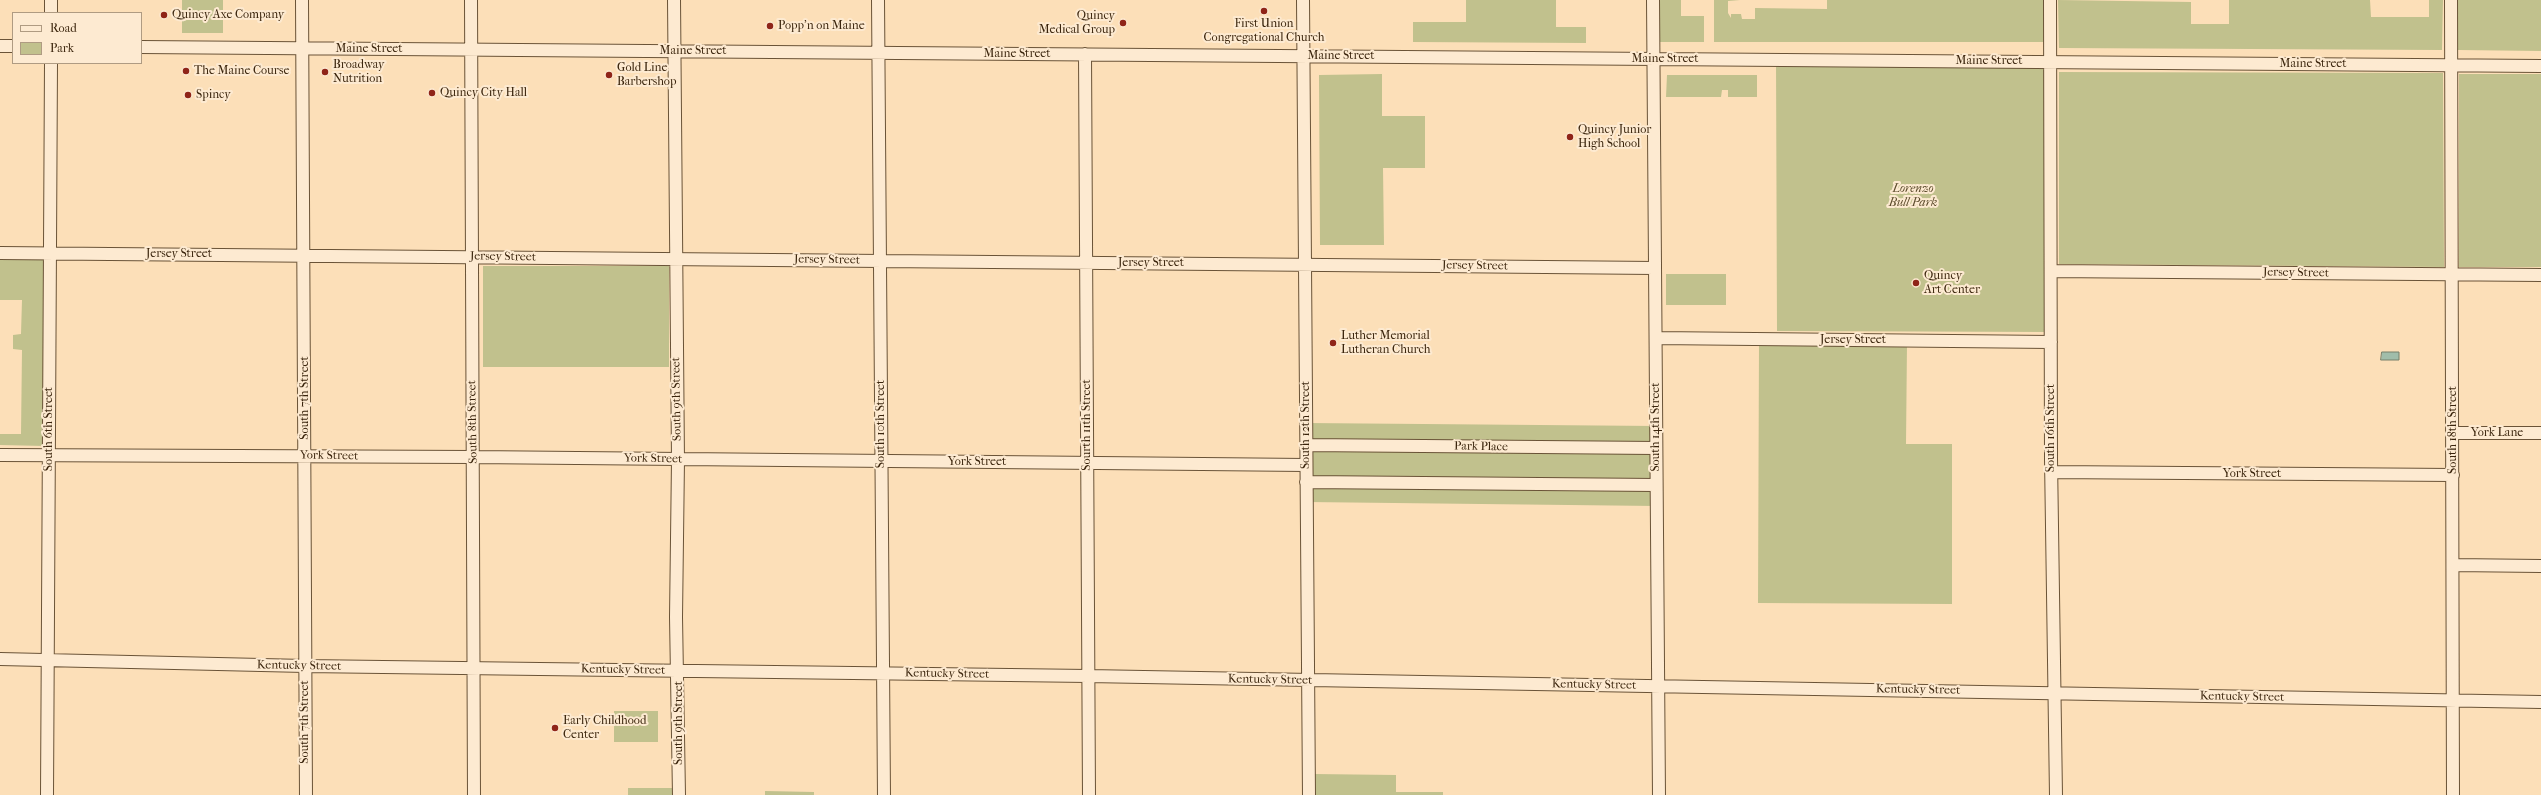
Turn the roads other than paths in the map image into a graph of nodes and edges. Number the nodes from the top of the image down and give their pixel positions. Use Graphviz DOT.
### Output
graph roads {
  1 [pos="51,0"];
  2 [pos="302,0"];
  3 [pos="471,0"];
  4 [pos="674,0"];
  5 [pos="878,0"];
  6 [pos="1302,0"];
  7 [pos="1653,0"];
  8 [pos="2050,0"];
  9 [pos="2451,0"];
  10 [pos="51,12"];
  11 [pos="0,46"];
  12 [pos="12,46"];
  13 [pos="142,47"];
  14 [pos="303,48"];
  15 [pos="472,50"];
  16 [pos="675,51"];
  17 [pos="879,53"];
  18 [pos="1086,54"];
  19 [pos="1303,56"];
  20 [pos="1654,59"];
  21 [pos="2050,62"];
  22 [pos="51,64"];
  23 [pos="2451,65"];
  24 [pos="2541,66"];
  25 [pos="0,253"];
  26 [pos="50,253"];
  27 [pos="304,255"];
  28 [pos="472,257"];
  29 [pos="675,259"];
  30 [pos="880,261"];
  31 [pos="1087,263"];
  32 [pos="1305,264"];
  33 [pos="1655,268"];
  34 [pos="2051,271"];
  35 [pos="2453,274"];
  36 [pos="2541,275"];
  37 [pos="1656,338"];
  38 [pos="2051,342"];
  39 [pos="2452,433"];
  40 [pos="2541,433"];
  41 [pos="1306,445"];
  42 [pos="1656,448"];
  43 [pos="0,455"];
  44 [pos="49,456"];
  45 [pos="305,456"];
  46 [pos="473,457"];
  47 [pos="678,460"];
  48 [pos="882,461"];
  49 [pos="1088,463"];
  50 [pos="1306,465"];
  51 [pos="2051,472"];
  52 [pos="2453,475"];
  53 [pos="1306,482"];
  54 [pos="1656,485"];
  55 [pos="2453,565"];
  56 [pos="2541,566"];
  57 [pos="0,659"];
  58 [pos="48,659"];
  59 [pos="305,666"];
  60 [pos="474,667"];
  61 [pos="678,671"];
  62 [pos="883,673"];
  63 [pos="1088,676"];
  64 [pos="1309,681"];
  65 [pos="1658,686"];
  66 [pos="2056,693"];
  67 [pos="2453,700"];
  68 [pos="2541,702"];
  69 [pos="47,795"];
  70 [pos="306,795"];
  71 [pos="474,795"];
  72 [pos="679,795"];
  73 [pos="884,795"];
  74 [pos="1089,795"];
  75 [pos="1309,795"];
  76 [pos="1659,795"];
  77 [pos="2056,795"];
  78 [pos="2453,795"];
  1 -- 10 [label="street"];
  2 -- 14 [label="street, South 7th Street"];
  3 -- 15 [label="street, South 8th Street"];
  4 -- 16 [label="street, South 9th Street"];
  5 -- 17 [label="street, South 10th Street"];
  6 -- 19 [label="street, South 12th Street"];
  7 -- 20 [label="street, South 14th Street"];
  8 -- 21 [label="street, South 16th Street"];
  9 -- 23 [label="street, South 18th Street"];
  11 -- 12 [label="street"];
  13 -- 14 [label="street, Maine Street"];
  14 -- 15 [label="street, Maine Street"];
  14 -- 27 [label="street, South 7th Street"];
  15 -- 16 [label="street, Maine Street"];
  15 -- 28 [label="street, South 8th Street"];
  16 -- 17 [label="street, Maine Street"];
  16 -- 29 [label="street, South 9th Street"];
  17 -- 18 [label="street, Maine Street"];
  17 -- 30 [label="street, South 10th Street"];
  18 -- 19 [label="street, Maine Street"];
  18 -- 31 [label="street, Sourth 11th Street"];
  19 -- 20 [label="street, Maine Street"];
  19 -- 32 [label="street, South 12th Street"];
  20 -- 21 [label="street, Maine Street"];
  20 -- 33 [label="street, South 14th Street"];
  21 -- 23 [label="street, Maine Street"];
  21 -- 34 [label="street, South 16th Street"];
  22 -- 26 [label="street, South 6th Street"];
  23 -- 24 [label="street, Maine Street"];
  23 -- 35 [label="street, South 18th Street"];
  25 -- 26 [label="street, Jersey Street"];
  26 -- 27 [label="street, Jersey Street"];
  26 -- 44 [label="street, South 6th Street"];
  27 -- 28 [label="street, Jersey Street"];
  27 -- 45 [label="street, South 7th Street"];
  28 -- 29 [label="street, Jersey Street"];
  28 -- 46 [label="street, South 8th Street"];
  29 -- 30 [label="street, Jersey Street"];
  29 -- 47 [label="street, South 9th Street"];
  30 -- 31 [label="street, Jersey Street"];
  30 -- 48 [label="street, South 10th Street"];
  31 -- 32 [label="street, Jersey Street"];
  31 -- 49 [label="street, Sourth 11th Street"];
  32 -- 33 [label="street, Jersey Street"];
  32 -- 41 [label="street, South 12th Street"];
  33 -- 37 [label="street, South 14th Street"];
  34 -- 35 [label="street, Jersey Street"];
  34 -- 38 [label="street, South 16th Street"];
  35 -- 36 [label="street, Jersey Street"];
  35 -- 39 [label="street, South 18th Street"];
  37 -- 38 [label="street, Jersey Street"];
  37 -- 42 [label="street, South 14th Street"];
  38 -- 51 [label="street, South 16th Street"];
  39 -- 40 [label="street, York Lane"];
  39 -- 52 [label="street, South 18th Street"];
  41 -- 42 [label="street, Park Place"];
  41 -- 50 [label="street, South 12th Street"];
  42 -- 54 [label="street, South 14th Street"];
  43 -- 44 [label="street, York Street"];
  44 -- 45 [label="street, York Street"];
  44 -- 58 [label="street, South 6th Street"];
  45 -- 46 [label="street, York Street"];
  45 -- 59 [label="street, South 7th Street"];
  46 -- 47 [label="street, York Street"];
  46 -- 60 [label="street, South 8th Street"];
  47 -- 48 [label="street, York Street"];
  47 -- 61 [label="street, South 9th Street"];
  48 -- 49 [label="street, York Street"];
  48 -- 62 [label="street, South 10th Street"];
  49 -- 50 [label="street, York Street"];
  49 -- 63 [label="street, Sourth 11th Street"];
  50 -- 53 [label="street, South 12th Street"];
  51 -- 52 [label="street, York Street"];
  51 -- 66 [label="street, South 16th Street"];
  52 -- 55 [label="street, South 18th Street"];
  53 -- 54 [label="street"];
  53 -- 64 [label="street, South 12th Street"];
  54 -- 65 [label="street, South 14th Street"];
  55 -- 56 [label="street"];
  55 -- 67 [label="street, South 18th Street"];
  57 -- 58 [label="street, Kentucky Street"];
  58 -- 59 [label="street, Kentucky Street"];
  58 -- 69 [label="street, South 6th Street"];
  59 -- 60 [label="street, Kentucky Street"];
  59 -- 70 [label="street, South 7th Street"];
  60 -- 61 [label="street, Kentucky Street"];
  60 -- 71 [label="street, South 8th Street"];
  61 -- 62 [label="street, Kentucky Street"];
  61 -- 72 [label="street, South 9th Street"];
  62 -- 63 [label="street, Kentucky Street"];
  62 -- 73 [label="street, South 10th Street"];
  63 -- 64 [label="street, Kentucky Street"];
  63 -- 74 [label="street, Sourth 11th Street"];
  64 -- 65 [label="street, Kentucky Street"];
  64 -- 75 [label="street, South 12th Street"];
  65 -- 66 [label="street, Kentucky Street"];
  65 -- 76 [label="street, South 14th Street"];
  66 -- 67 [label="street, Kentucky Street"];
  66 -- 77 [label="street, South 16th Street"];
  67 -- 68 [label="street, Kentucky Street"];
  67 -- 78 [label="street, South 18th Street"];
}
